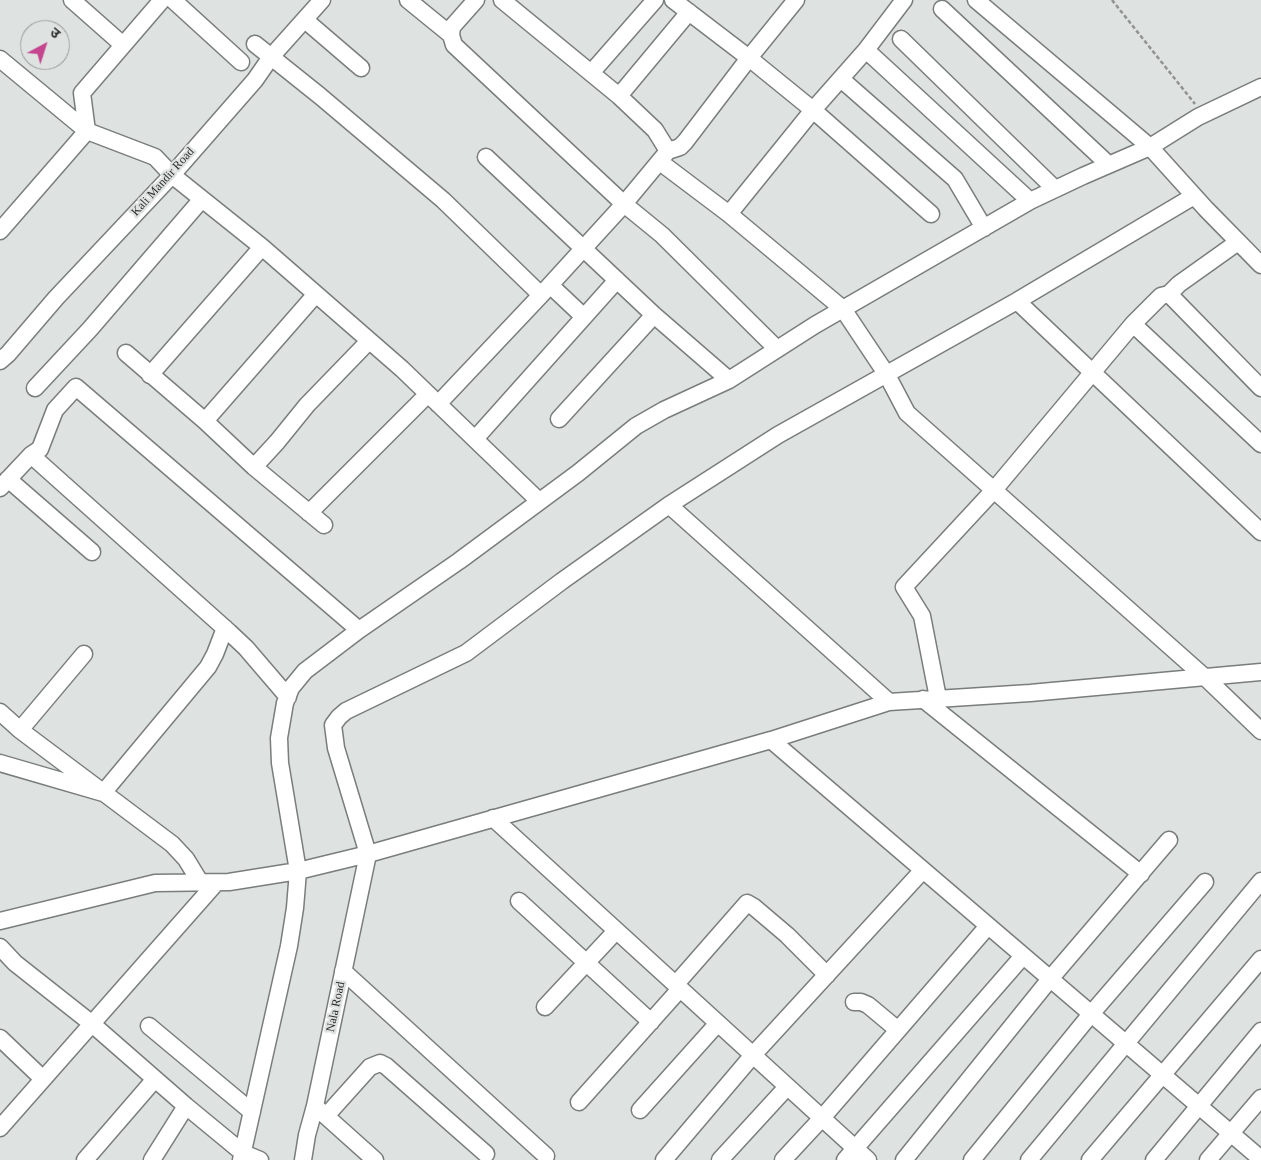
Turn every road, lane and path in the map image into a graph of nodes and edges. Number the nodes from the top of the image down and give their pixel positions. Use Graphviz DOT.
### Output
graph roads {
  1 [pos="72,0"];
  2 [pos="162,0"];
  3 [pos="173,0"];
  4 [pos="322,0"];
  5 [pos="408,0"];
  6 [pos="476,0"];
  7 [pos="502,0"];
  8 [pos="655,0"];
  9 [pos="673,0"];
  10 [pos="796,0"];
  11 [pos="904,0"];
  12 [pos="976,0"];
  13 [pos="1112,0"];
  14 [pos="942,9"];
  15 [pos="689,12"];
  16 [pos="305,20"];
  17 [pos="451,35"];
  18 [pos="901,39"];
  19 [pos="255,44"];
  20 [pos="123,45"];
  21 [pos="866,50"];
  22 [pos="271,57"];
  23 [pos="749,58"];
  24 [pos="241,62"];
  25 [pos="2,63"];
  26 [pos="361,68"];
  27 [pos="591,72"];
  28 [pos="840,79"];
  29 [pos="1261,87"];
  30 [pos="619,96"];
  31 [pos="813,110"];
  32 [pos="1204,114"];
  33 [pos="87,131"];
  34 [pos="1150,146"];
  35 [pos="486,157"];
  36 [pos="664,157"];
  37 [pos="1108,164"];
  38 [pos="172,175"];
  39 [pos="1055,189"];
  40 [pos="1194,196"];
  41 [pos="202,199"];
  42 [pos="1030,201"];
  43 [pos="624,204"];
  44 [pos="729,214"];
  45 [pos="931,214"];
  46 [pos="984,228"];
  47 [pos="0,231"];
  48 [pos="1238,242"];
  49 [pos="262,247"];
  50 [pos="584,248"];
  51 [pos="1261,265"];
  52 [pos="617,280"];
  53 [pos="545,290"];
  54 [pos="316,294"];
  55 [pos="1169,294"];
  56 [pos="1017,301"];
  57 [pos="843,309"];
  58 [pos="654,315"];
  59 [pos="584,317"];
  60 [pos="1133,324"];
  61 [pos="369,341"];
  62 [pos="777,349"];
  63 [pos="126,353"];
  64 [pos="0,361"];
  65 [pos="1092,373"];
  66 [pos="150,375"];
  67 [pos="887,375"];
  68 [pos="729,380"];
  69 [pos="36,388"];
  70 [pos="1261,388"];
  71 [pos="433,399"];
  72 [pos="559,419"];
  73 [pos="205,420"];
  74 [pos="475,440"];
  75 [pos="1260,441"];
  76 [pos="31,455"];
  77 [pos="254,466"];
  78 [pos="4,483"];
  79 [pos="994,490"];
  80 [pos="539,502"];
  81 [pos="669,505"];
  82 [pos="309,513"];
  83 [pos="1258,523"];
  84 [pos="324,526"];
  85 [pos="92,552"];
  86 [pos="224,628"];
  87 [pos="359,630"];
  88 [pos="84,654"];
  89 [pos="1261,672"];
  90 [pos="1205,678"];
  91 [pos="288,697"];
  92 [pos="931,699"];
  93 [pos="889,702"];
  94 [pos="0,712"];
  95 [pos="20,730"];
  96 [pos="1261,731"];
  97 [pos="771,740"];
  98 [pos="0,763"];
  99 [pos="103,792"];
  100 [pos="493,818"];
  101 [pos="1169,840"];
  102 [pos="362,855"];
  103 [pos="302,870"];
  104 [pos="923,870"];
  105 [pos="1141,874"];
  106 [pos="1261,881"];
  107 [pos="208,882"];
  108 [pos="1205,882"];
  109 [pos="519,901"];
  110 [pos="0,921"];
  111 [pos="988,926"];
  112 [pos="616,931"];
  113 [pos="0,948"];
  114 [pos="1023,956"];
  115 [pos="1261,959"];
  116 [pos="586,963"];
  117 [pos="343,971"];
  118 [pos="827,975"];
  119 [pos="1050,979"];
  120 [pos="680,989"];
  121 [pos="854,1002"];
  122 [pos="545,1007"];
  123 [pos="1091,1014"];
  124 [pos="651,1022"];
  125 [pos="91,1023"];
  126 [pos="718,1023"];
  127 [pos="149,1026"];
  128 [pos="898,1030"];
  129 [pos="1261,1032"];
  130 [pos="0,1038"];
  131 [pos="1127,1044"];
  132 [pos="752,1055"];
  133 [pos="1163,1075"];
  134 [pos="43,1079"];
  135 [pos="155,1079"];
  136 [pos="788,1087"];
  137 [pos="1261,1098"];
  138 [pos="579,1102"];
  139 [pos="1198,1105"];
  140 [pos="186,1106"];
  141 [pos="640,1110"];
  142 [pos="320,1111"];
  143 [pos="252,1112"];
  144 [pos="822,1118"];
  145 [pos="0,1128"];
  146 [pos="1231,1133"];
  147 [pos="486,1154"];
  148 [pos="850,1154"];
  149 [pos="242,1156"];
  150 [pos="546,1156"];
  151 [pos="1261,1159"];
  152 [pos="85,1160"];
  153 [pos="152,1160"];
  154 [pos="260,1160"];
  155 [pos="303,1160"];
  156 [pos="375,1160"];
  157 [pos="664,1160"];
  158 [pos="720,1160"];
  159 [pos="783,1160"];
  160 [pos="868,1160"];
  161 [pos="904,1160"];
  162 [pos="972,1160"];
  163 [pos="1030,1160"];
  164 [pos="1090,1160"];
  165 [pos="1154,1160"];
  166 [pos="1208,1160"];
  1 -- 20 [label="street"];
  2 -- 20 [label="street"];
  3 -- 24 [label="street"];
  4 -- 16 [label="street, Kali Mandir Road"];
  5 -- 17 [label="street"];
  6 -- 17 [label="street"];
  7 -- 27 [label="street"];
  8 -- 27 [label="street"];
  9 -- 15 [label="street"];
  10 -- 23 [label="street"];
  11 -- 21 [label="street"];
  12 -- 34 [label="street"];
  13 -- 32 [label="path"];
  14 -- 37 [label="street"];
  15 -- 23 [label="street"];
  15 -- 30 [label="street"];
  16 -- 22 [label="street, Kali Mandir Road"];
  16 -- 26 [label="street"];
  17 -- 43 [label="street"];
  18 -- 39 [label="street"];
  19 -- 22 [label="street"];
  20 -- 33 [label="street"];
  21 -- 28 [label="street"];
  21 -- 42 [label="street"];
  22 -- 38 [label="street, Kali Mandir Road"];
  22 -- 53 [label="street"];
  23 -- 31 [label="street"];
  23 -- 36 [label="street"];
  25 -- 33 [label="street"];
  27 -- 30 [label="street"];
  28 -- 31 [label="street"];
  28 -- 46 [label="street"];
  29 -- 32 [label="street"];
  30 -- 36 [label="street"];
  31 -- 44 [label="street"];
  31 -- 45 [label="street"];
  32 -- 34 [label="street"];
  33 -- 38 [label="street"];
  33 -- 47 [label="street"];
  34 -- 37 [label="street"];
  34 -- 40 [label="street"];
  35 -- 50 [label="street"];
  36 -- 43 [label="street"];
  36 -- 44 [label="street"];
  37 -- 39 [label="street"];
  38 -- 41 [label="street"];
  38 -- 64 [label="street, Kali Mandir Road"];
  39 -- 42 [label="street"];
  40 -- 48 [label="street"];
  40 -- 56 [label="street"];
  41 -- 49 [label="street"];
  41 -- 69 [label="street"];
  42 -- 46 [label="street"];
  43 -- 50 [label="street"];
  43 -- 62 [label="street"];
  44 -- 57 [label="street"];
  46 -- 57 [label="street"];
  48 -- 51 [label="street"];
  48 -- 55 [label="street"];
  49 -- 54 [label="street"];
  49 -- 66 [label="street"];
  50 -- 52 [label="street"];
  50 -- 53 [label="street"];
  52 -- 58 [label="street"];
  52 -- 59 [label="street"];
  53 -- 59 [label="street"];
  53 -- 71 [label="street"];
  54 -- 61 [label="street"];
  54 -- 73 [label="street"];
  55 -- 60 [label="street"];
  55 -- 70 [label="street"];
  56 -- 65 [label="street"];
  56 -- 67 [label="street"];
  57 -- 62 [label="street"];
  57 -- 67 [label="street"];
  58 -- 68 [label="street"];
  58 -- 72 [label="street"];
  59 -- 74 [label="street"];
  60 -- 65 [label="street"];
  60 -- 75 [label="street"];
  61 -- 71 [label="street"];
  61 -- 77 [label="street"];
  62 -- 68 [label="street"];
  63 -- 66 [label="street"];
  65 -- 79 [label="street"];
  65 -- 83 [label="street"];
  66 -- 73 [label="street"];
  67 -- 79 [label="street"];
  67 -- 81 [label="street"];
  68 -- 80 [label="street"];
  71 -- 74 [label="street"];
  71 -- 82 [label="street"];
  73 -- 77 [label="street"];
  74 -- 80 [label="street"];
  76 -- 78 [label="street"];
  76 -- 86 [label="street"];
  76 -- 87 [label="street"];
  77 -- 82 [label="street"];
  78 -- 85 [label="street"];
  79 -- 90 [label="street"];
  79 -- 92 [label="street"];
  80 -- 87 [label="street"];
  81 -- 93 [label="street"];
  81 -- 102 [label="street"];
  82 -- 84 [label="street"];
  86 -- 91 [label="street"];
  86 -- 99 [label="street"];
  87 -- 91 [label="street"];
  88 -- 95 [label="street"];
  89 -- 90 [label="street"];
  90 -- 92 [label="street"];
  90 -- 96 [label="street"];
  91 -- 103 [label="street"];
  92 -- 93 [label="street"];
  92 -- 105 [label="street"];
  93 -- 97 [label="street"];
  94 -- 95 [label="street"];
  95 -- 99 [label="street"];
  97 -- 100 [label="street"];
  97 -- 104 [label="street"];
  98 -- 99 [label="street"];
  99 -- 107 [label="street"];
  100 -- 102 [label="street"];
  100 -- 112 [label="street"];
  101 -- 105 [label="street"];
  102 -- 103 [label="street"];
  102 -- 117 [label="street, Nala Road"];
  103 -- 107 [label="street"];
  103 -- 143 [label="street"];
  104 -- 111 [label="street"];
  104 -- 118 [label="street"];
  105 -- 119 [label="street"];
  106 -- 131 [label="street"];
  107 -- 110 [label="street"];
  107 -- 125 [label="street"];
  108 -- 123 [label="street"];
  109 -- 116 [label="street"];
  111 -- 114 [label="street"];
  111 -- 128 [label="street"];
  112 -- 116 [label="street"];
  112 -- 120 [label="street"];
  113 -- 125 [label="street"];
  114 -- 119 [label="street"];
  114 -- 148 [label="street"];
  115 -- 133 [label="street"];
  116 -- 122 [label="street"];
  116 -- 124 [label="street"];
  117 -- 142 [label="street, Nala Road"];
  117 -- 150 [label="street"];
  118 -- 120 [label="street"];
  118 -- 132 [label="street"];
  119 -- 123 [label="street"];
  119 -- 161 [label="street"];
  120 -- 124 [label="street"];
  120 -- 126 [label="street"];
  121 -- 128 [label="street"];
  123 -- 131 [label="street"];
  123 -- 162 [label="street"];
  124 -- 138 [label="street"];
  125 -- 134 [label="street"];
  125 -- 135 [label="street"];
  126 -- 132 [label="street"];
  126 -- 141 [label="street"];
  127 -- 143 [label="street"];
  128 -- 144 [label="street"];
  129 -- 139 [label="street"];
  130 -- 134 [label="street"];
  131 -- 133 [label="street"];
  131 -- 163 [label="street"];
  132 -- 136 [label="street"];
  132 -- 157 [label="street"];
  133 -- 139 [label="street"];
  133 -- 164 [label="street"];
  134 -- 145 [label="street"];
  135 -- 140 [label="street"];
  135 -- 152 [label="street"];
  136 -- 144 [label="street"];
  136 -- 158 [label="street"];
  137 -- 146 [label="street"];
  139 -- 146 [label="street"];
  139 -- 165 [label="street"];
  140 -- 149 [label="street"];
  140 -- 153 [label="street"];
  142 -- 147 [label="street"];
  142 -- 155 [label="street, Nala Road"];
  142 -- 156 [label="street"];
  143 -- 149 [label="street"];
  144 -- 148 [label="street"];
  144 -- 159 [label="street"];
  146 -- 151 [label="street"];
  146 -- 166 [label="street"];
  148 -- 160 [label="street"];
  149 -- 154 [label="street"];
}
